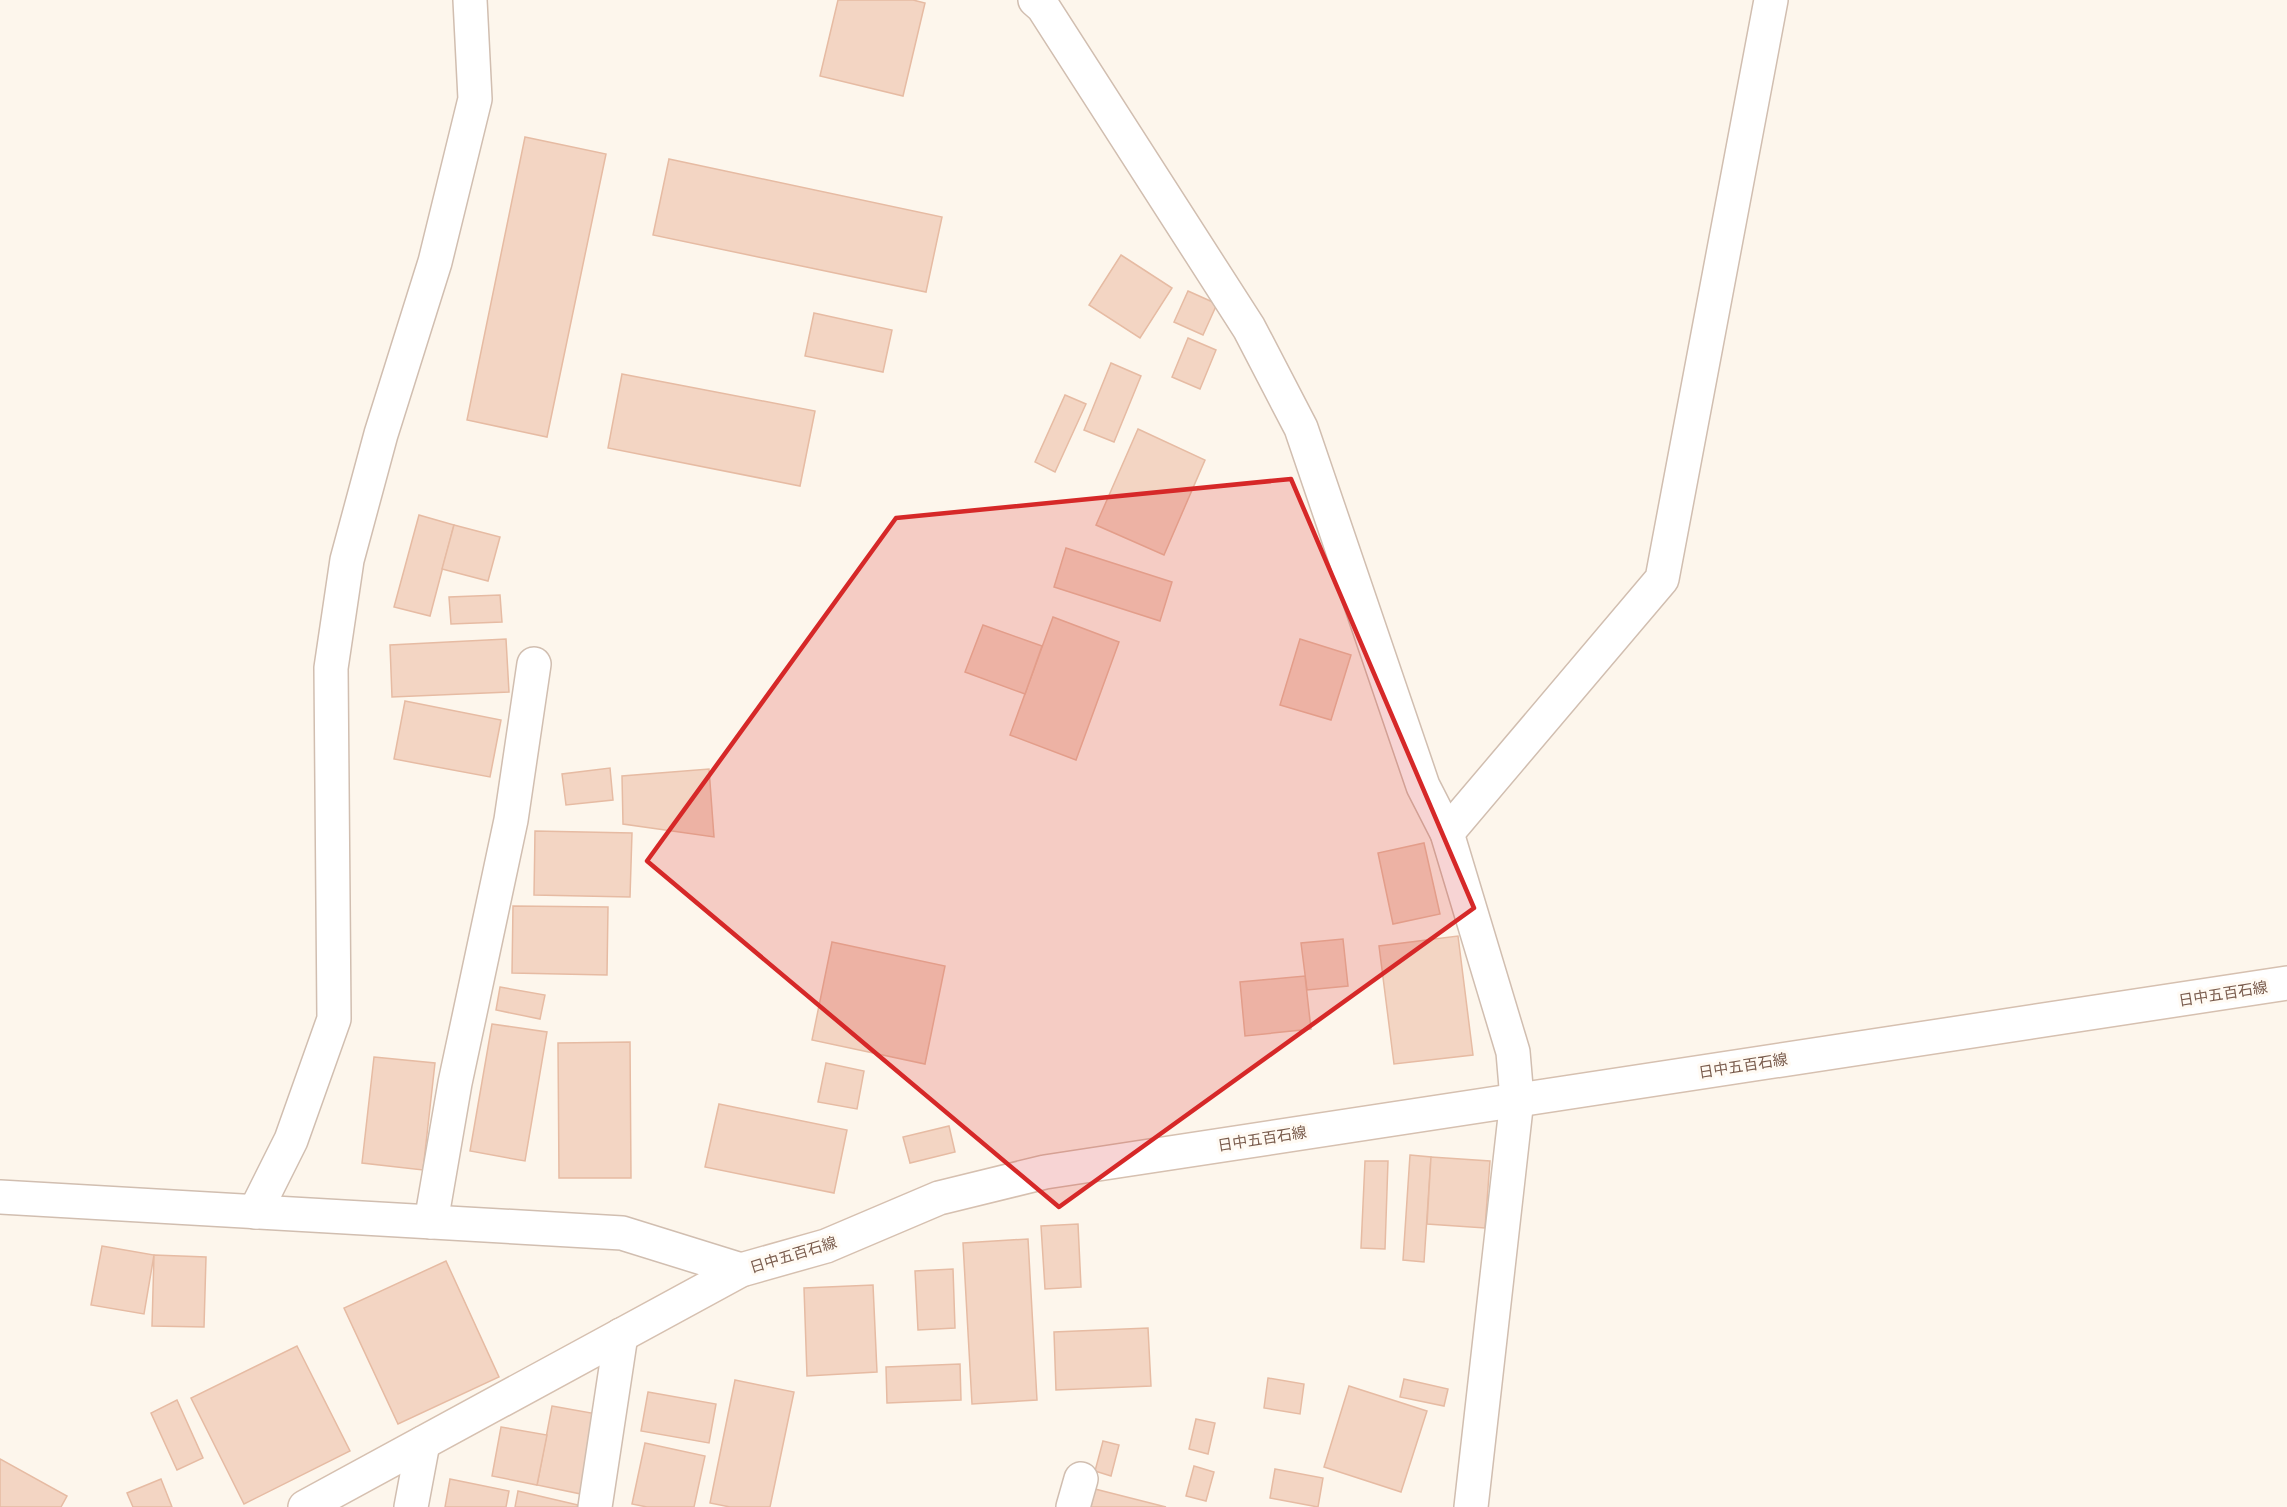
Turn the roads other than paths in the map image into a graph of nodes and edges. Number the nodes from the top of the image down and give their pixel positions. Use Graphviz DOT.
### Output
graph roads {
  1 [pos="470,0"];
  2 [pos="1771,0"];
  3 [pos="1042,2"];
  4 [pos="534,664"];
  5 [pos="1447,833"];
  6 [pos="2287,983"];
  7 [pos="1517,1099"];
  8 [pos="0,1197"];
  9 [pos="255,1212"];
  10 [pos="431,1222"];
  11 [pos="741,1270"];
  12 [pos="621,1335"];
  13 [pos="423,1443"];
  14 [pos="305,1507"];
  15 [pos="411,1507"];
  16 [pos="595,1507"];
  17 [pos="1472,1507"];
  1 -- 9 [label="street"];
  2 -- 5 [label="street"];
  3 -- 5 [label="street"];
  4 -- 10 [label="street"];
  5 -- 7 [label="street"];
  6 -- 7 [label="street, 日中五百石線"];
  7 -- 11 [label="street, 日中五百石線"];
  7 -- 17 [label="street"];
  8 -- 9 [label="street"];
  9 -- 10 [label="street"];
  10 -- 11 [label="street"];
  11 -- 12 [label="street, 日中五百石線"];
  12 -- 13 [label="street, 日中五百石線"];
  12 -- 16 [label="street"];
  13 -- 14 [label="street, 日中五百石線"];
  13 -- 15 [label="street"];
}
